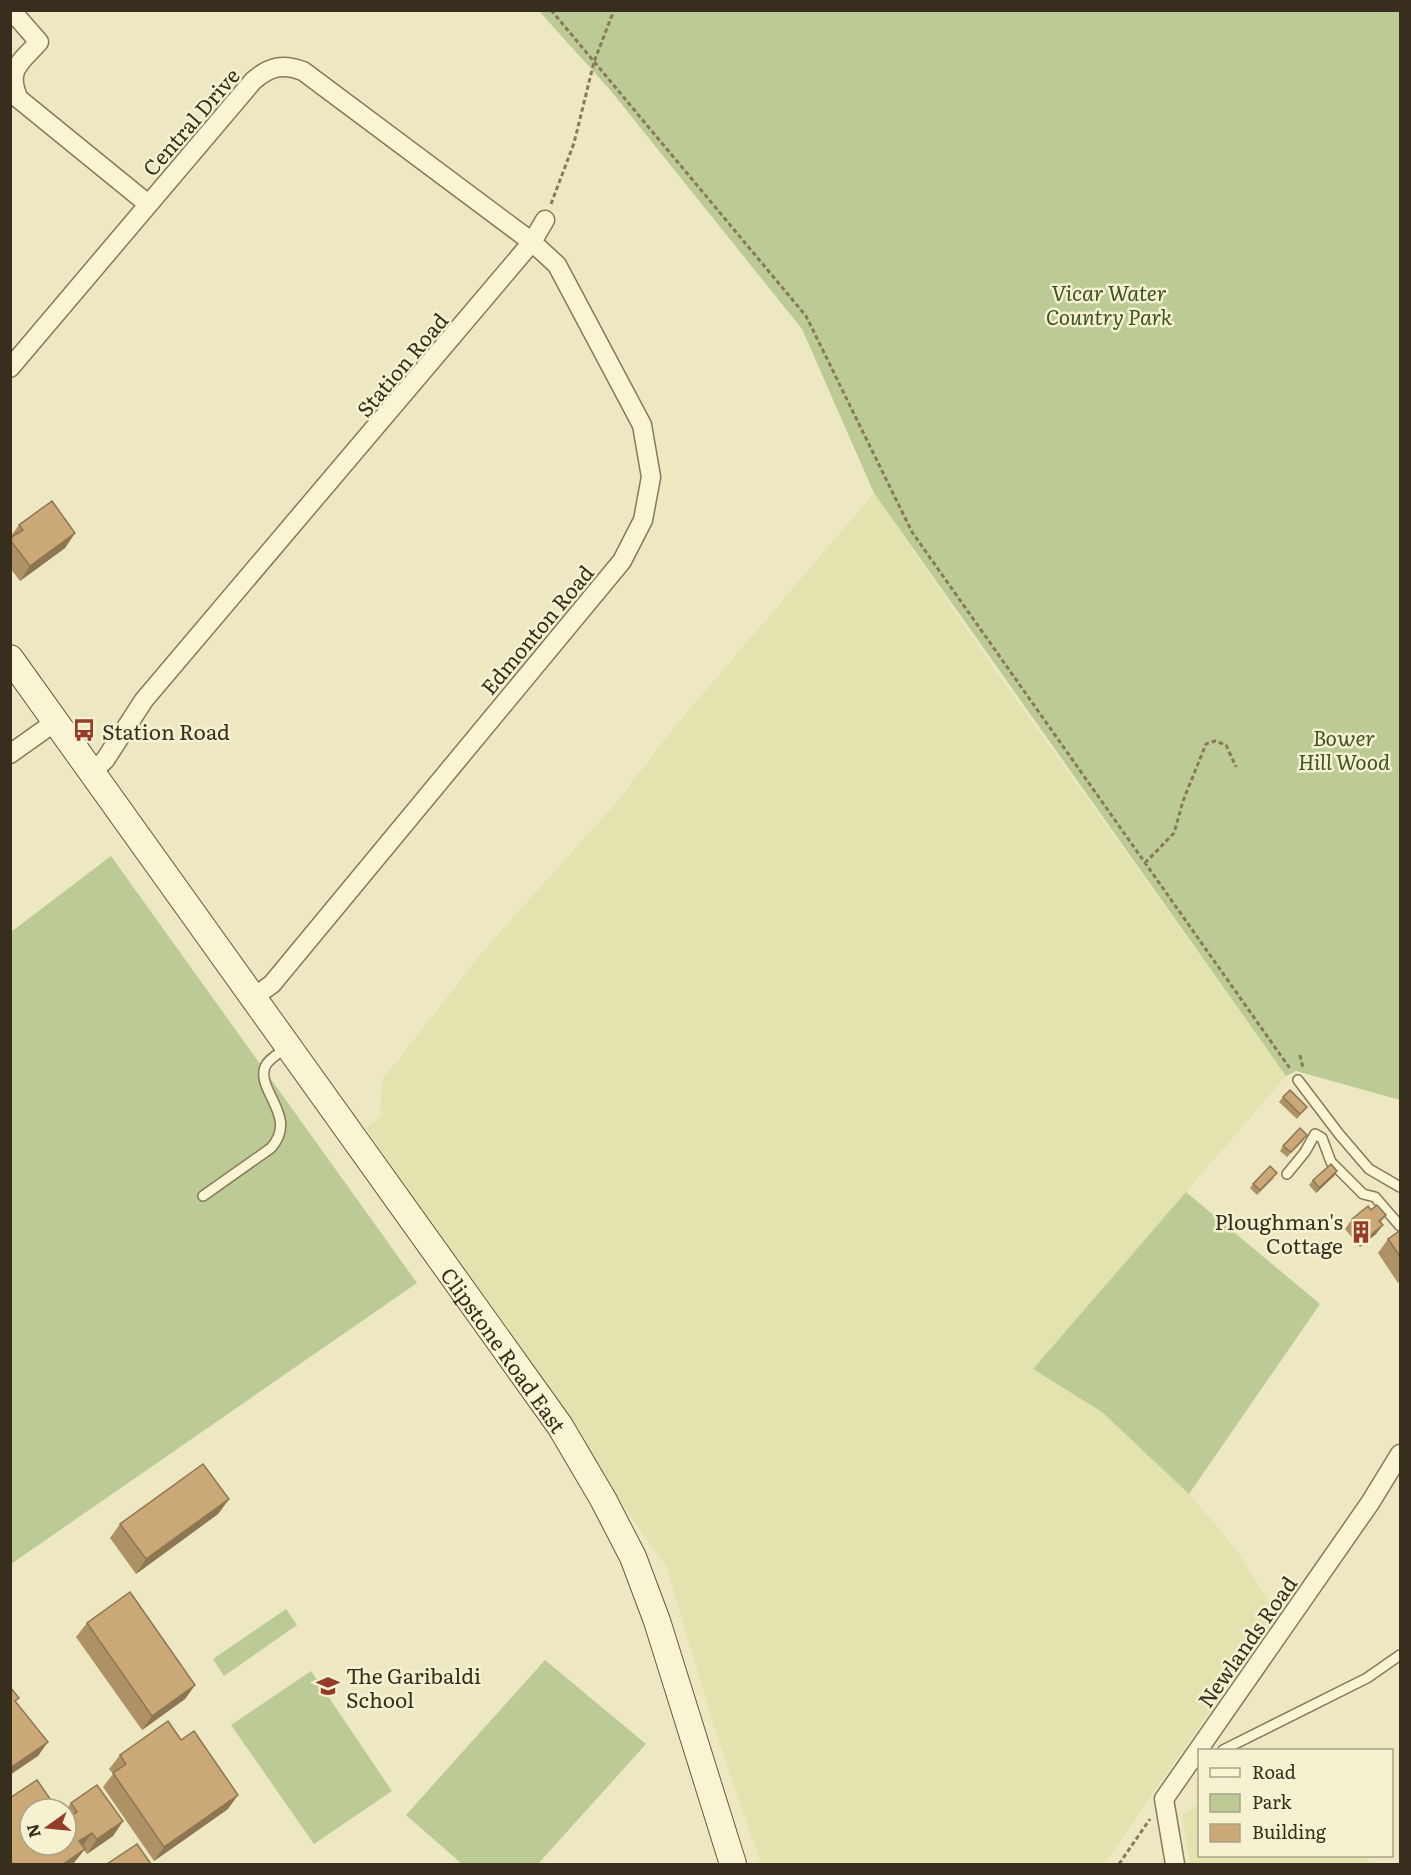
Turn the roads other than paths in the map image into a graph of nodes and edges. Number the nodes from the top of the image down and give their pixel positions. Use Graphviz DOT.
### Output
graph roads {
  1 [pos="10,10"];
  2 [pos="11,78"];
  3 [pos="148,204"];
  4 [pos="545,220"];
  5 [pos="532,242"];
  6 [pos="10,368"];
  7 [pos="10,658"];
  8 [pos="55,722"];
  9 [pos="10,754"];
  10 [pos="91,773"];
  11 [pos="254,997"];
  12 [pos="288,1047"];
  13 [pos="1298,1080"];
  14 [pos="1287,1174"];
  15 [pos="1401,1187"];
  16 [pos="203,1196"];
  17 [pos="1401,1226"];
  18 [pos="1401,1454"];
  19 [pos="1401,1655"];
  20 [pos="1202,1749"];
  21 [pos="1225,1749"];
  22 [pos="1195,1759"];
  23 [pos="733,1864"];
  24 [pos="1175,1864"];
  1 -- 2 [label="street"];
  2 -- 3 [label="street"];
  3 -- 5 [label="street, Central Drive"];
  3 -- 6 [label="street, Central Drive"];
  4 -- 5 [label="street, Station Road"];
  5 -- 10 [label="street, Station Road"];
  5 -- 11 [label="street, Edmonton Road"];
  7 -- 8 [label="main road, Clipstone Road East"];
  8 -- 9 [label="street"];
  8 -- 10 [label="main road, Clipstone Road East"];
  10 -- 11 [label="main road, Clipstone Road East"];
  11 -- 12 [label="main road, Clipstone Road East"];
  12 -- 16 [label="lane"];
  12 -- 23 [label="main road, Clipstone Road East"];
  13 -- 15 [label="lane"];
  14 -- 17 [label="lane"];
  18 -- 20 [label="street, Newlands Road"];
  19 -- 21 [label="lane"];
  22 -- 24 [label="street, Newlands Road"];
}
